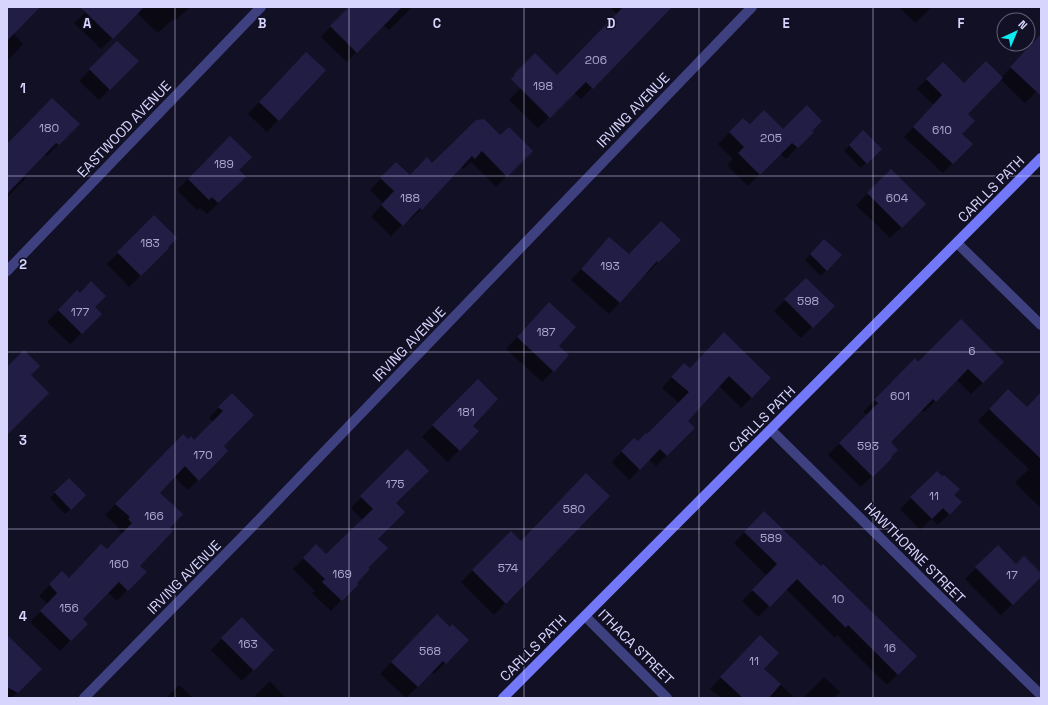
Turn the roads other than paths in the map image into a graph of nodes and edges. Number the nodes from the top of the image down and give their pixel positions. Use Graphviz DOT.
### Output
graph roads {
  1 [pos="261,7"];
  2 [pos="752,7"];
  3 [pos="1041,158"];
  4 [pos="957,243"];
  5 [pos="7,271"];
  6 [pos="1041,325"];
  7 [pos="771,430"];
  8 [pos="585,616"];
  9 [pos="1041,695"];
  10 [pos="84,698"];
  11 [pos="503,698"];
  12 [pos="667,698"];
  1 -- 5 [label="street, EASTWOOD AVENUE"];
  2 -- 10 [label="street, IRVING AVENUE"];
  3 -- 4 [label="street, CARLLS PATH"];
  4 -- 6 [label="street"];
  4 -- 7 [label="street, CARLLS PATH"];
  7 -- 8 [label="street, CARLLS PATH"];
  7 -- 9 [label="street, HAWTHORNE STREET"];
  8 -- 11 [label="street, CARLLS PATH"];
  8 -- 12 [label="street, ITHACA STREET"];
}
